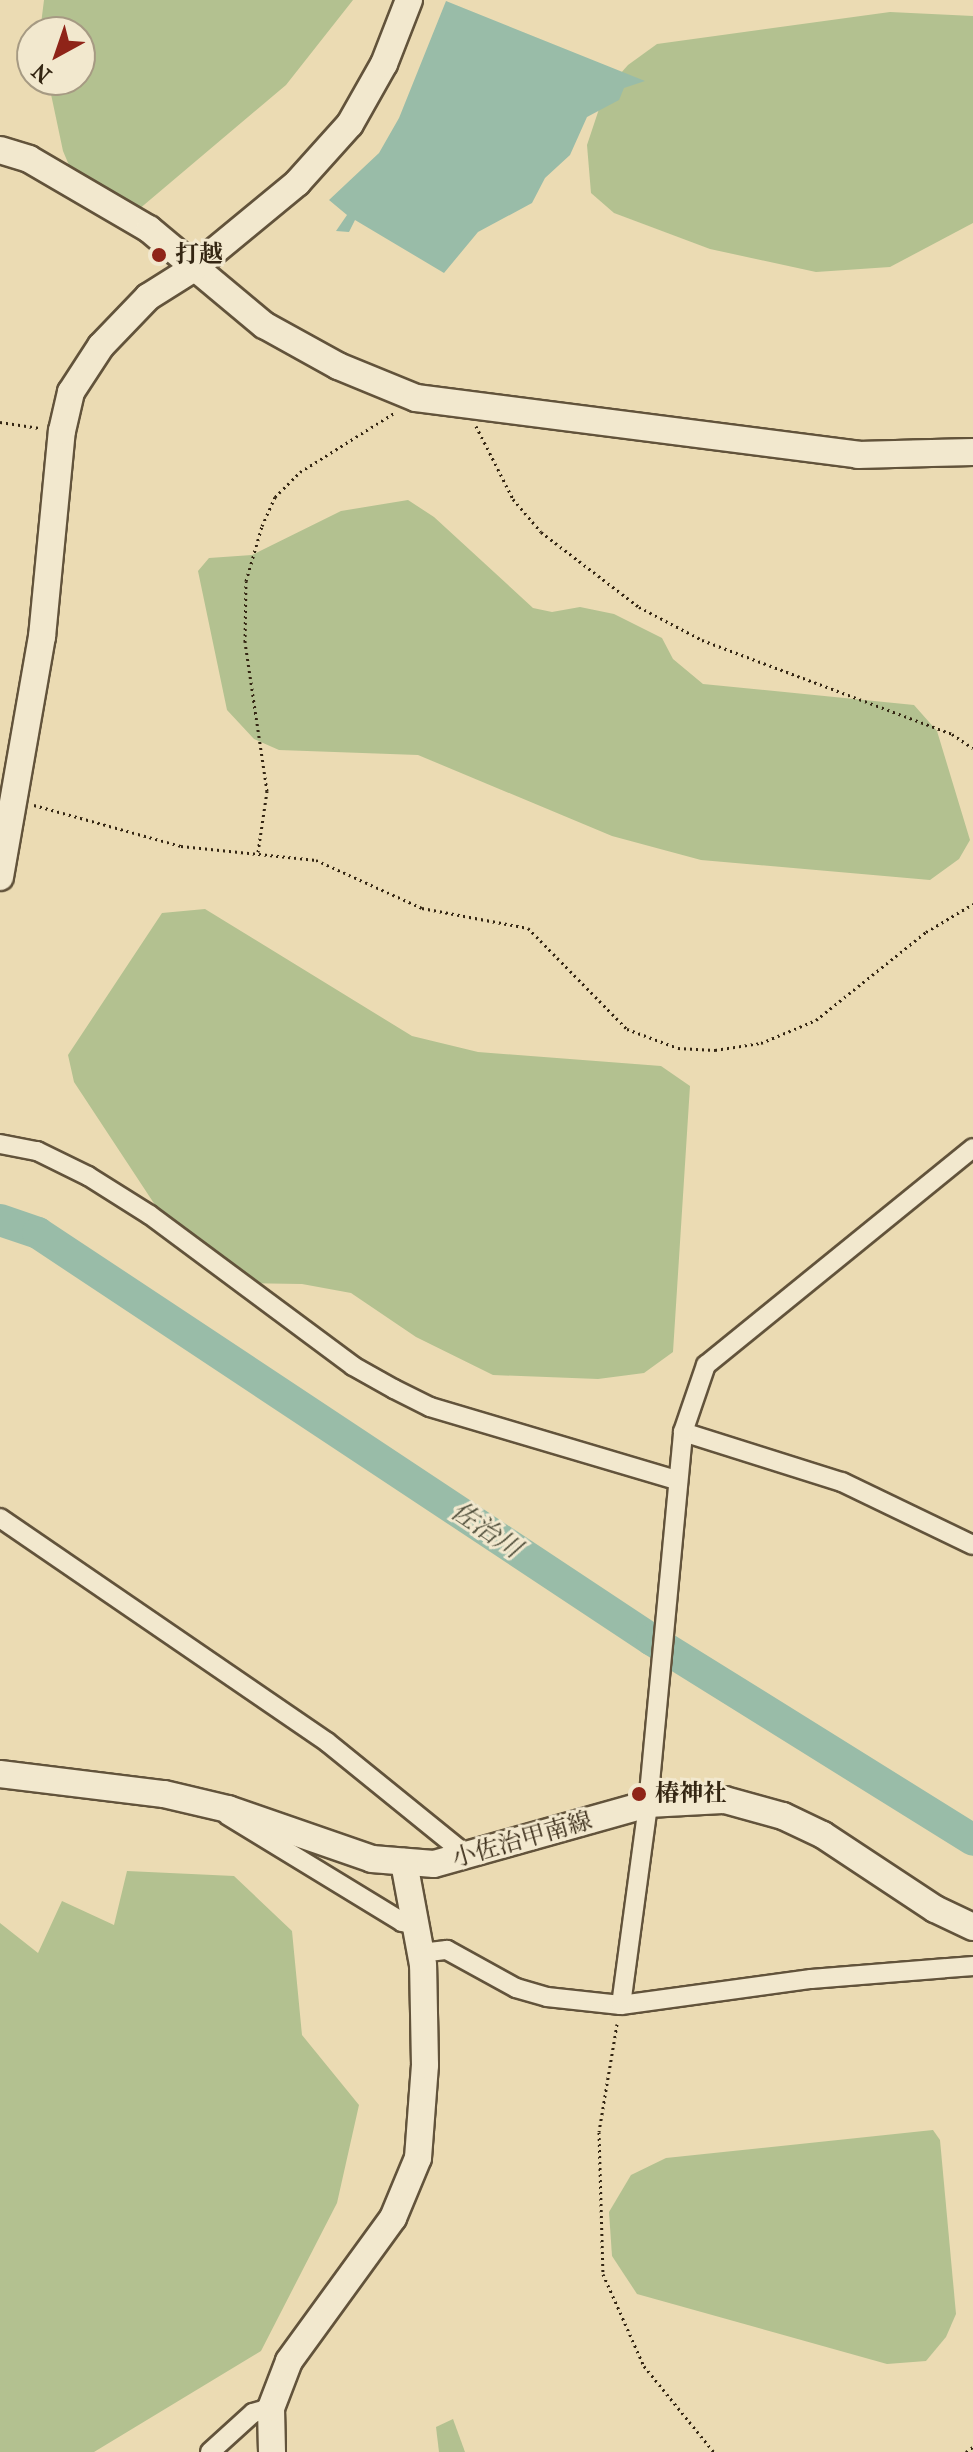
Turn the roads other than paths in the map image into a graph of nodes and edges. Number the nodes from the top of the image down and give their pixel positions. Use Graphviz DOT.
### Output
graph roads {
  1 [pos="409,0"];
  2 [pos="0,150"];
  3 [pos="194,268"];
  4 [pos="973,452"];
  5 [pos="0,877"];
  6 [pos="0,1144"];
  7 [pos="973,1148"];
  8 [pos="683,1432"];
  9 [pos="677,1480"];
  10 [pos="0,1518"];
  11 [pos="973,1545"];
  12 [pos="0,1774"];
  13 [pos="648,1804"];
  14 [pos="228,1809"];
  15 [pos="469,1857"];
  16 [pos="404,1862"];
  17 [pos="416,1925"];
  18 [pos="973,1927"];
  19 [pos="421,1953"];
  20 [pos="973,1966"];
  21 [pos="621,2005"];
  22 [pos="271,2408"];
  23 [pos="210,2452"];
  24 [pos="272,2452"];
  1 -- 3 [label="street"];
  2 -- 3 [label="street"];
  3 -- 4 [label="street"];
  3 -- 5 [label="street"];
  6 -- 9 [label="street"];
  7 -- 8 [label="street"];
  8 -- 9 [label="street"];
  8 -- 11 [label="street"];
  9 -- 13 [label="street"];
  10 -- 15 [label="street"];
  12 -- 14 [label="street, 小佐治甲南線"];
  13 -- 15 [label="street, 小佐治甲南線"];
  13 -- 18 [label="street, 小佐治甲南線"];
  13 -- 21 [label="street"];
  14 -- 16 [label="street, 小佐治甲南線"];
  14 -- 17 [label="street"];
  15 -- 16 [label="street, 小佐治甲南線"];
  16 -- 17 [label="street"];
  17 -- 19 [label="street"];
  19 -- 21 [label="street"];
  19 -- 22 [label="street"];
  20 -- 21 [label="street"];
  22 -- 23 [label="street"];
  22 -- 24 [label="street"];
}
